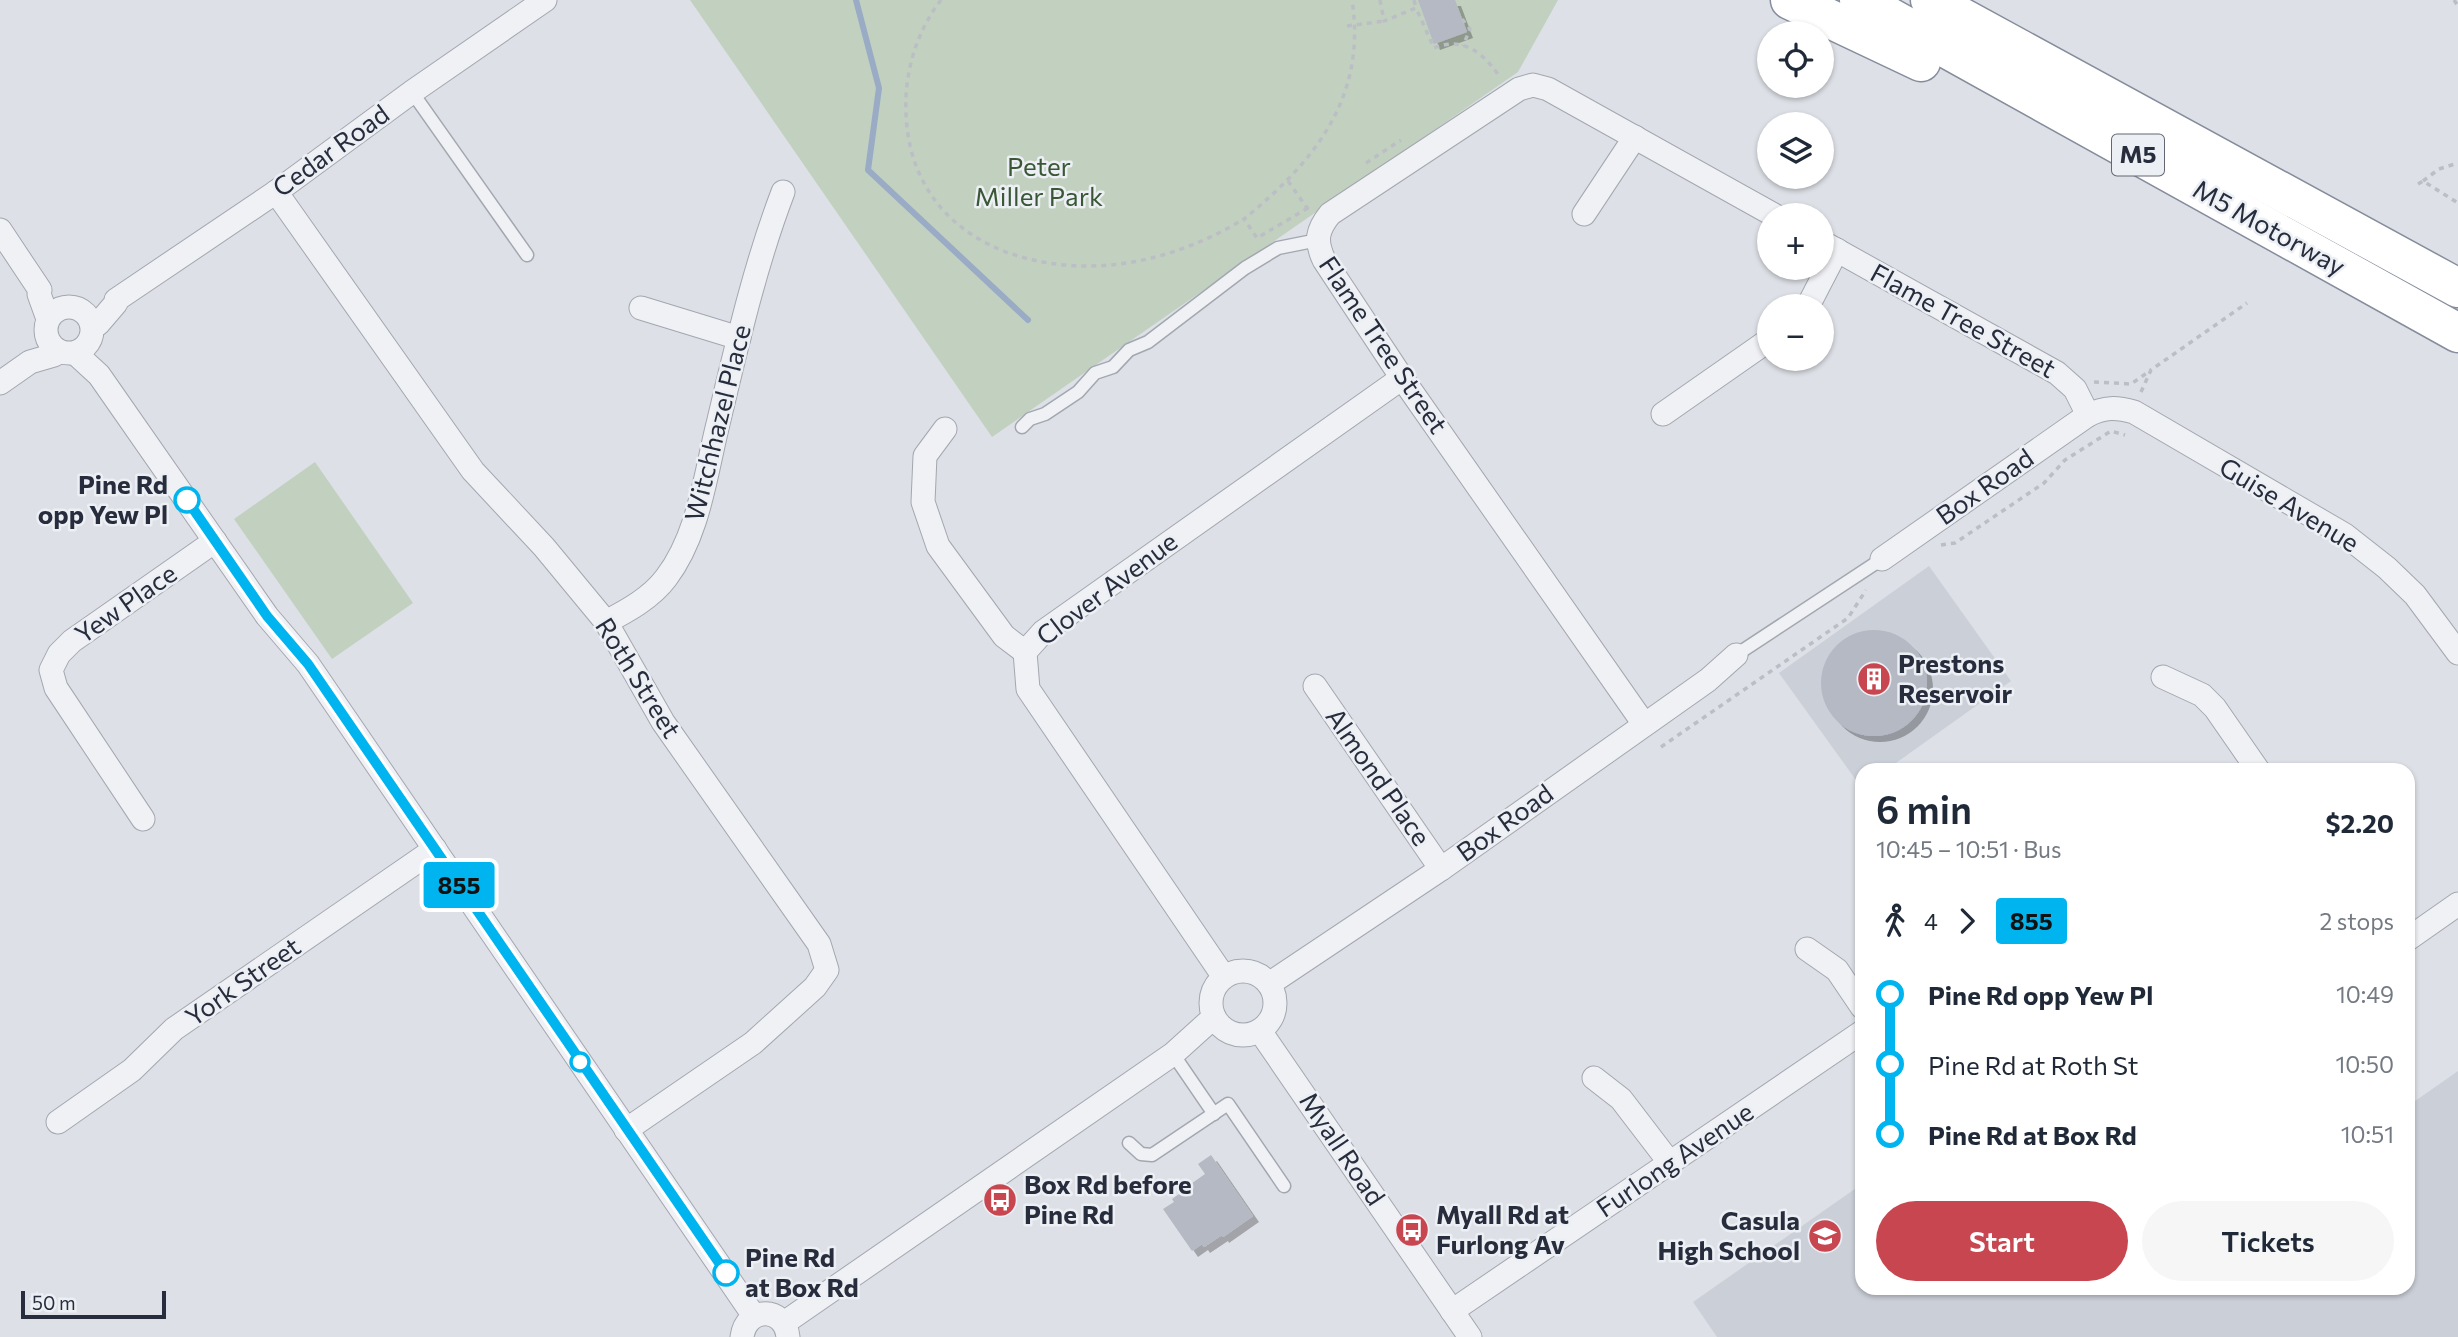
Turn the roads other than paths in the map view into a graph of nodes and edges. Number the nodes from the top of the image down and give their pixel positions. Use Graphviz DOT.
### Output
graph roads {
  1 [pos="545,0"];
  2 [pos="1790,0"];
  3 [pos="1860,0"];
  4 [pos="1930,0"];
  5 [pos="412,92"];
  6 [pos="1634,137"];
  7 [pos="276,192"];
  8 [pos="783,192"];
  9 [pos="1767,203"];
  10 [pos="1584,214"];
  11 [pos="0,230"];
  12 [pos="1319,234"];
  13 [pos="1834,249"];
  14 [pos="527,255"];
  15 [pos="2458,288"];
  16 [pos="2392,298"];
  17 [pos="642,309"];
  18 [pos="69,331"];
  19 [pos="2458,333"];
  20 [pos="739,338"];
  21 [pos="1757,348"];
  22 [pos="1402,378"];
  23 [pos="0,383"];
  24 [pos="1663,414"];
  25 [pos="2088,415"];
  26 [pos="1022,427"];
  27 [pos="945,429"];
  28 [pos="215,541"];
  29 [pos="1882,559"];
  30 [pos="606,622"];
  31 [pos="1025,652"];
  32 [pos="2458,653"];
  33 [pos="1736,655"];
  34 [pos="2163,677"];
  35 [pos="1315,686"];
  36 [pos="1644,724"];
  37 [pos="2245,763"];
  38 [pos="143,819"];
  39 [pos="435,849"];
  40 [pos="1441,869"];
  41 [pos="2458,904"];
  42 [pos="2415,934"];
  43 [pos="1807,949"];
  44 [pos="1224,977"];
  45 [pos="1269,984"];
  46 [pos="1855,997"];
  47 [pos="1214,1017"];
  48 [pos="1260,1031"];
  49 [pos="1855,1037"];
  50 [pos="1173,1055"];
  51 [pos="1594,1078"];
  52 [pos="1214,1114"];
  53 [pos="58,1122"];
  54 [pos="626,1130"];
  55 [pos="1129,1143"];
  56 [pos="1670,1163"];
  57 [pos="1284,1186"];
  58 [pos="1452,1311"];
  59 [pos="754,1316"];
  60 [pos="786,1330"];
  61 [pos="742,1337"];
  62 [pos="1470,1337"];
  1 -- 5 [label="street, Cedar Road"];
  2 -- 16 [label="highway"];
  3 -- 16 [label="highway, M5 Motorway / M5"];
  4 -- 15 [label="highway, M5 Motorway / M5"];
  5 -- 7 [label="street, Cedar Road"];
  5 -- 14 [label="lane"];
  6 -- 9 [label="street, Flame Tree Street"];
  6 -- 10 [label="street"];
  6 -- 12 [label="street, Flame Tree Street"];
  7 -- 18 [label="street, Cedar Road"];
  7 -- 30 [label="street, Roth Street"];
  8 -- 20 [label="street, Witchhazel Place"];
  11 -- 18 [label="street"];
  12 -- 22 [label="street, Flame Tree Street"];
  12 -- 26 [label="lane"];
  13 -- 25 [label="street, Flame Tree Street"];
  16 -- 19 [label="highway, M5 Motorway / M5"];
  17 -- 20 [label="street"];
  18 -- 23 [label="street, Cedar Road"];
  18 -- 28 [label="street"];
  20 -- 30 [label="street, Witchhazel Place"];
  21 -- 24 [label="street"];
  22 -- 31 [label="street, Clover Avenue"];
  22 -- 36 [label="street, Flame Tree Street"];
  25 -- 29 [label="street, Box Road"];
  25 -- 32 [label="street, Guise Avenue"];
  27 -- 31 [label="street"];
  28 -- 38 [label="street, Yew Place"];
  28 -- 39 [label="street"];
  29 -- 33 [label="lane"];
  30 -- 54 [label="street, Roth Street"];
  31 -- 44 [label="street, Clover Avenue"];
  33 -- 36 [label="street, Box Road"];
  34 -- 37 [label="street"];
  35 -- 40 [label="street, Almond Place"];
  36 -- 40 [label="street, Box Road"];
  39 -- 53 [label="street, York Street"];
  39 -- 54 [label="street"];
  40 -- 45 [label="street, Box Road"];
  41 -- 42 [label="street"];
  43 -- 46 [label="street"];
  44 -- 45 [label="street"];
  44 -- 47 [label="street"];
  45 -- 48 [label="street"];
  47 -- 48 [label="street"];
  47 -- 50 [label="street"];
  48 -- 58 [label="street, Myall Road"];
  49 -- 56 [label="street, Furlong Avenue"];
  50 -- 52 [label="lane"];
  50 -- 60 [label="street"];
  51 -- 56 [label="street"];
  52 -- 55 [label="lane"];
  52 -- 57 [label="lane"];
  54 -- 59 [label="street"];
  56 -- 58 [label="street, Furlong Avenue"];
  58 -- 62 [label="street, Myall Road"];
  59 -- 60 [label="street"];
  59 -- 61 [label="street"];
}
